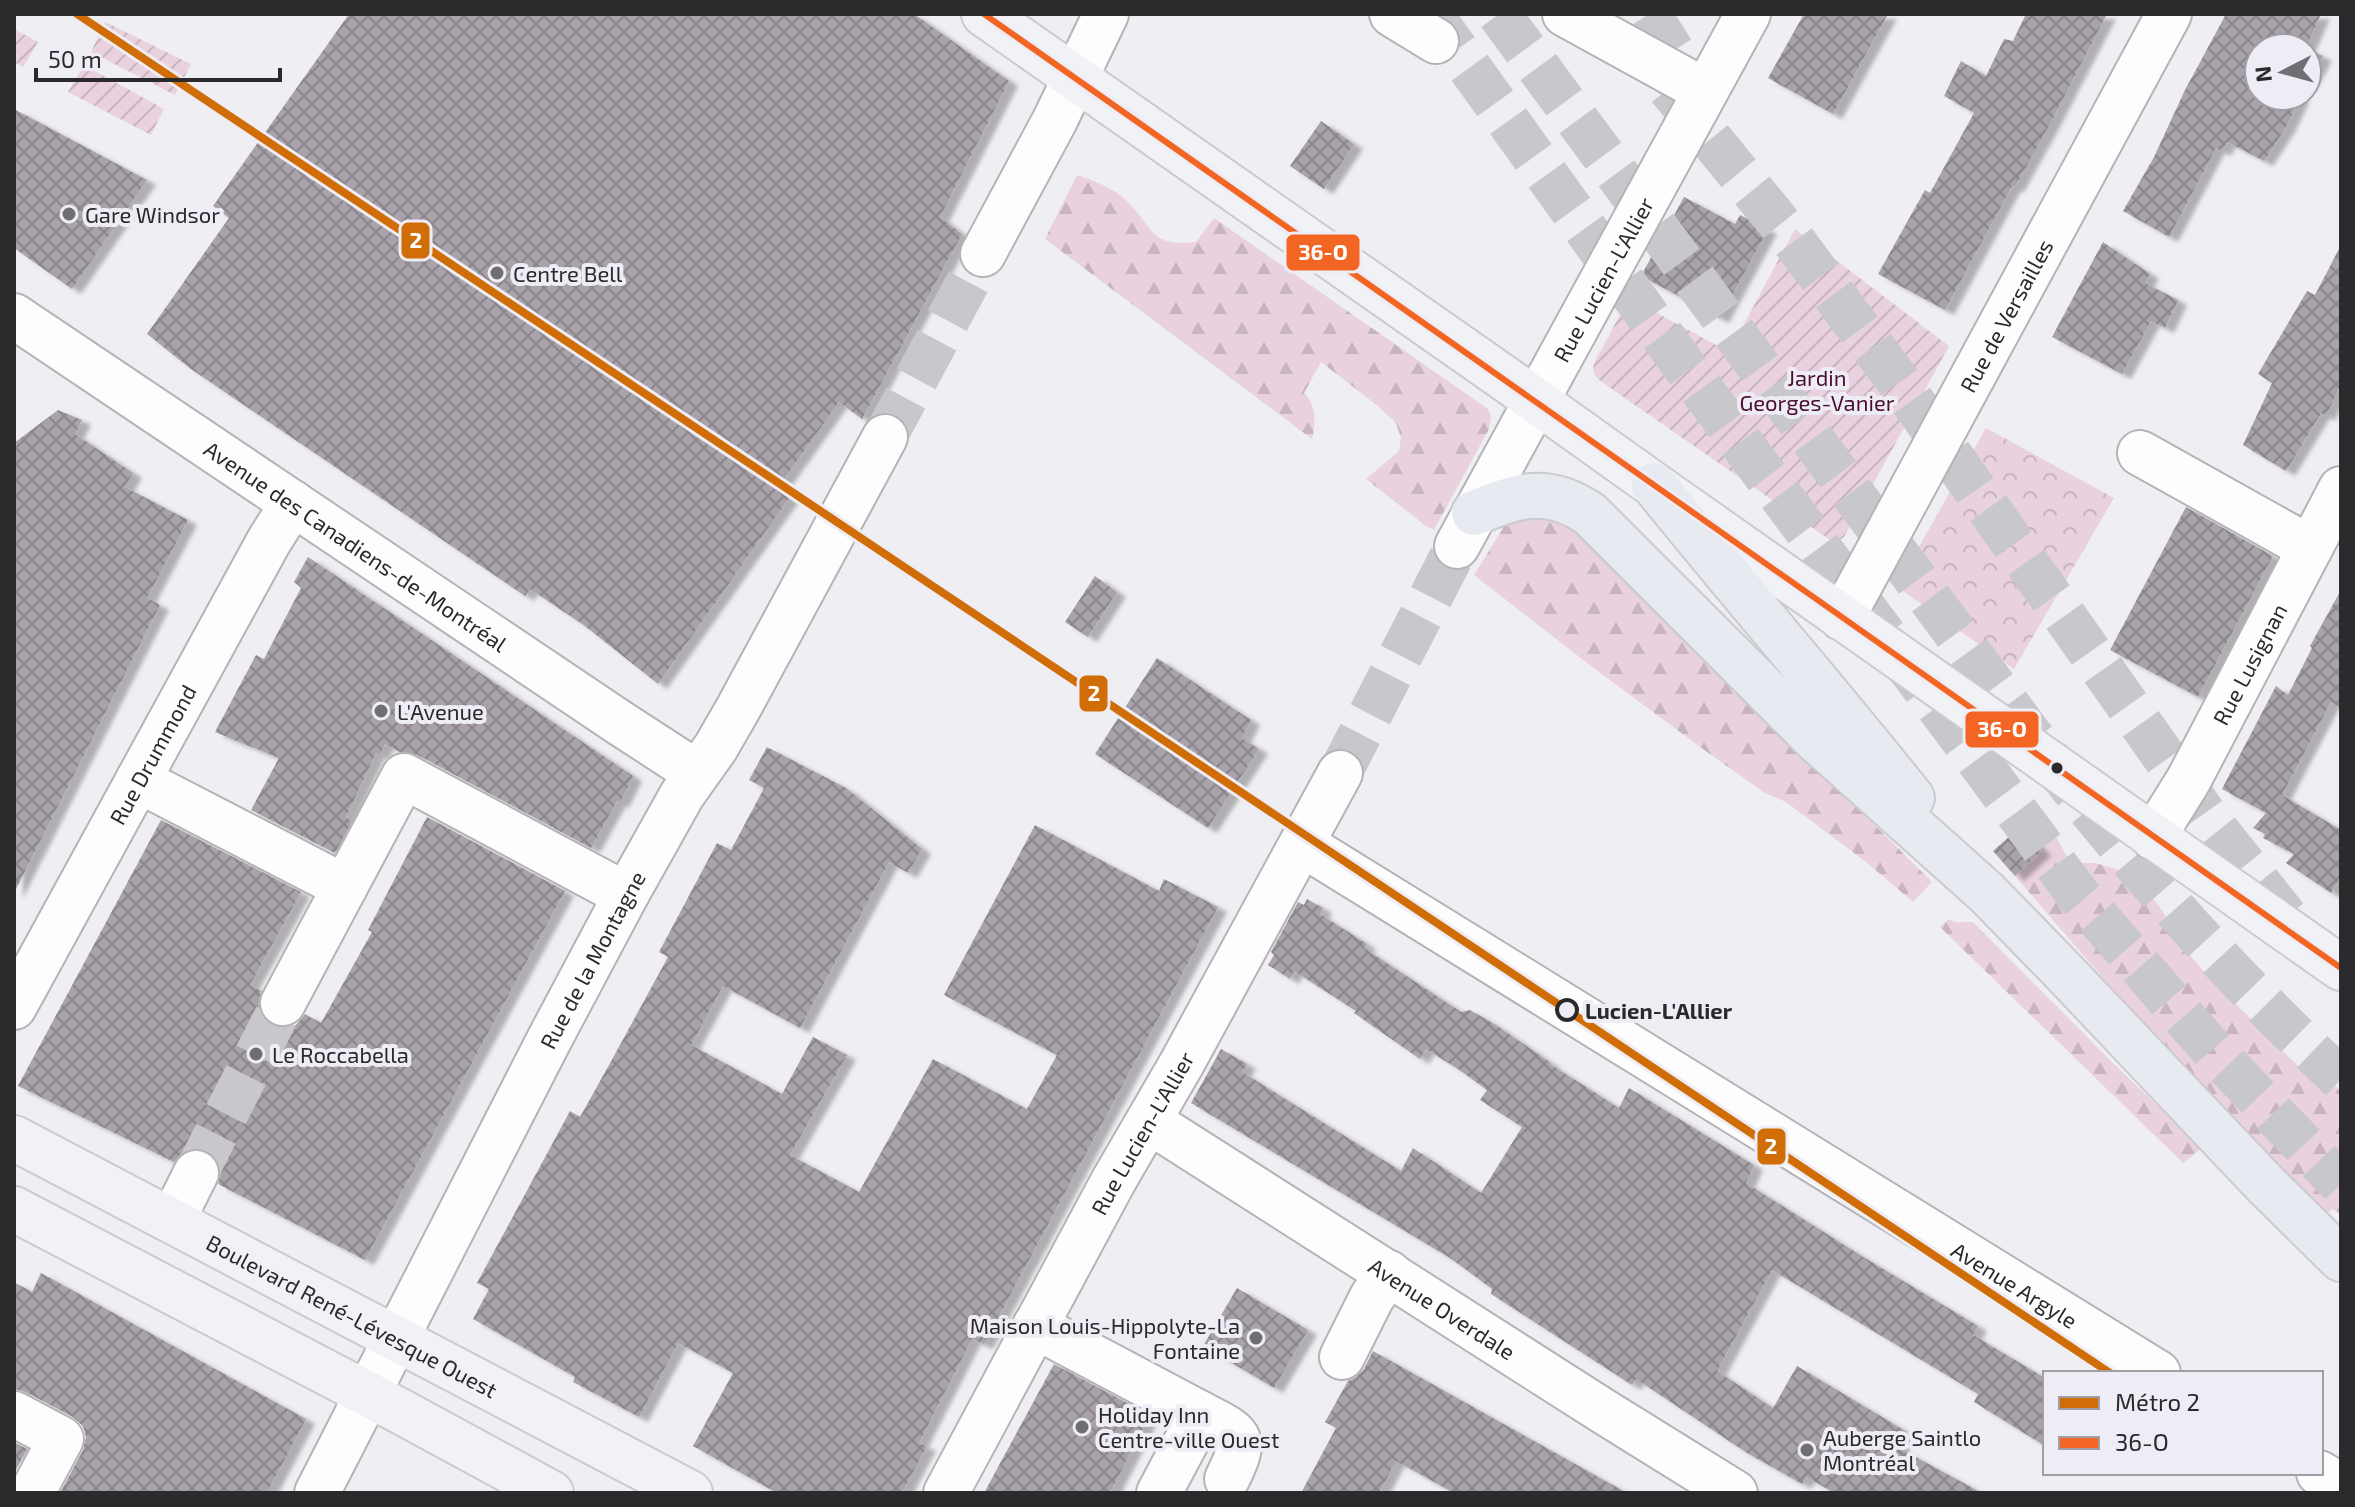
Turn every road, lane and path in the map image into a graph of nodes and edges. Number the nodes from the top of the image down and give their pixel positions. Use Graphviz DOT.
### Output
graph roads {
  1 [pos="984,14"];
  2 [pos="1106,14"];
  3 [pos="1392,14"];
  4 [pos="1565,14"];
  5 [pos="1748,14"];
  6 [pos="2169,14"];
  7 [pos="1436,41"];
  8 [pos="1075,78"];
  9 [pos="1705,91"];
  10 [pos="983,254"];
  11 [pos="14,316"];
  12 [pos="1536,401"];
  13 [pos="885,437"];
  14 [pos="2140,453"];
  15 [pos="1654,485"];
  16 [pos="2341,489"];
  17 [pos="293,503"];
  18 [pos="1466,530"];
  19 [pos="2310,548"];
  20 [pos="1842,618"];
  21 [pos="697,773"];
  22 [pos="1340,773"];
  23 [pos="138,780"];
  24 [pos="2153,837"];
  25 [pos="1302,844"];
  26 [pos="345,887"];
  27 [pos="1987,893"];
  28 [pos="626,895"];
  29 [pos="2341,968"];
  30 [pos="283,1003"];
  31 [pos="14,1007"];
  32 [pos="1149,1121"];
  33 [pos="14,1138"];
  34 [pos="196,1173"];
  35 [pos="14,1209"];
  36 [pos="173,1219"];
  37 [pos="2327,1246"];
  38 [pos="1389,1273"];
  39 [pos="1035,1326"];
  40 [pos="397,1338"];
  41 [pos="1342,1357"];
  42 [pos="2155,1371"];
  43 [pos="368,1395"];
  44 [pos="14,1414"];
  45 [pos="1201,1414"];
  46 [pos="2322,1475"];
  47 [pos="1227,1479"];
  48 [pos="2341,1486"];
  49 [pos="32,1493"];
  50 [pos="317,1493"];
  51 [pos="551,1493"];
  52 [pos="690,1493"];
  53 [pos="946,1493"];
  54 [pos="1159,1493"];
  55 [pos="1735,1493"];
  1 -- 8 [label="main road"];
  2 -- 8 [label="street"];
  3 -- 7 [label="street"];
  4 -- 9 [label="street"];
  5 -- 9 [label="street, Rue Lucien-L'Allier"];
  6 -- 20 [label="street, Rue de Versailles"];
  8 -- 10 [label="street"];
  8 -- 12 [label="main road"];
  9 -- 12 [label="street, Rue Lucien-L'Allier"];
  11 -- 17 [label="street, Avenue des Canadiens-de-Montréal"];
  12 -- 15 [label="main road"];
  12 -- 18 [label="street, Rue Lucien-L'Allier"];
  13 -- 21 [label="street, Rue de la Montagne"];
  14 -- 19 [label="street"];
  15 -- 20 [label="main road"];
  15 -- 27 [label="highway"];
  16 -- 19 [label="street, Rue Lusignan"];
  17 -- 21 [label="street, Avenue des Canadiens-de-Montréal"];
  17 -- 23 [label="street, Rue Drummond"];
  18 -- 27 [label="highway"];
  19 -- 24 [label="street, Rue Lusignan"];
  20 -- 24 [label="main road"];
  21 -- 28 [label="street, Rue de la Montagne"];
  22 -- 25 [label="street, Rue Lucien-L'Allier"];
  23 -- 26 [label="street"];
  23 -- 31 [label="street, Rue Drummond"];
  24 -- 29 [label="main road"];
  25 -- 32 [label="street, Rue Lucien-L'Allier"];
  25 -- 42 [label="street, Avenue Argyle"];
  26 -- 28 [label="street"];
  26 -- 30 [label="street"];
  27 -- 37 [label="highway"];
  28 -- 40 [label="street, Rue de la Montagne"];
  32 -- 38 [label="street, Avenue Overdale"];
  32 -- 39 [label="street, Rue Lucien-L'Allier"];
  33 -- 36 [label="main road, Boulevard René-Lévesque Ouest"];
  34 -- 36 [label="street"];
  35 -- 43 [label="main road"];
  36 -- 40 [label="main road, Boulevard René-Lévesque Ouest"];
  38 -- 41 [label="street"];
  38 -- 55 [label="street, Avenue Overdale"];
  39 -- 45 [label="street"];
  39 -- 53 [label="street, Rue Lucien-L'Allier"];
  40 -- 43 [label="street, Rue de la Montagne"];
  40 -- 52 [label="main road, Boulevard René-Lévesque Ouest"];
  43 -- 50 [label="street, Rue de la Montagne"];
  43 -- 51 [label="main road"];
  44 -- 49 [label="street"];
  45 -- 47 [label="street"];
  45 -- 54 [label="street"];
  46 -- 48 [label="street"];
}
